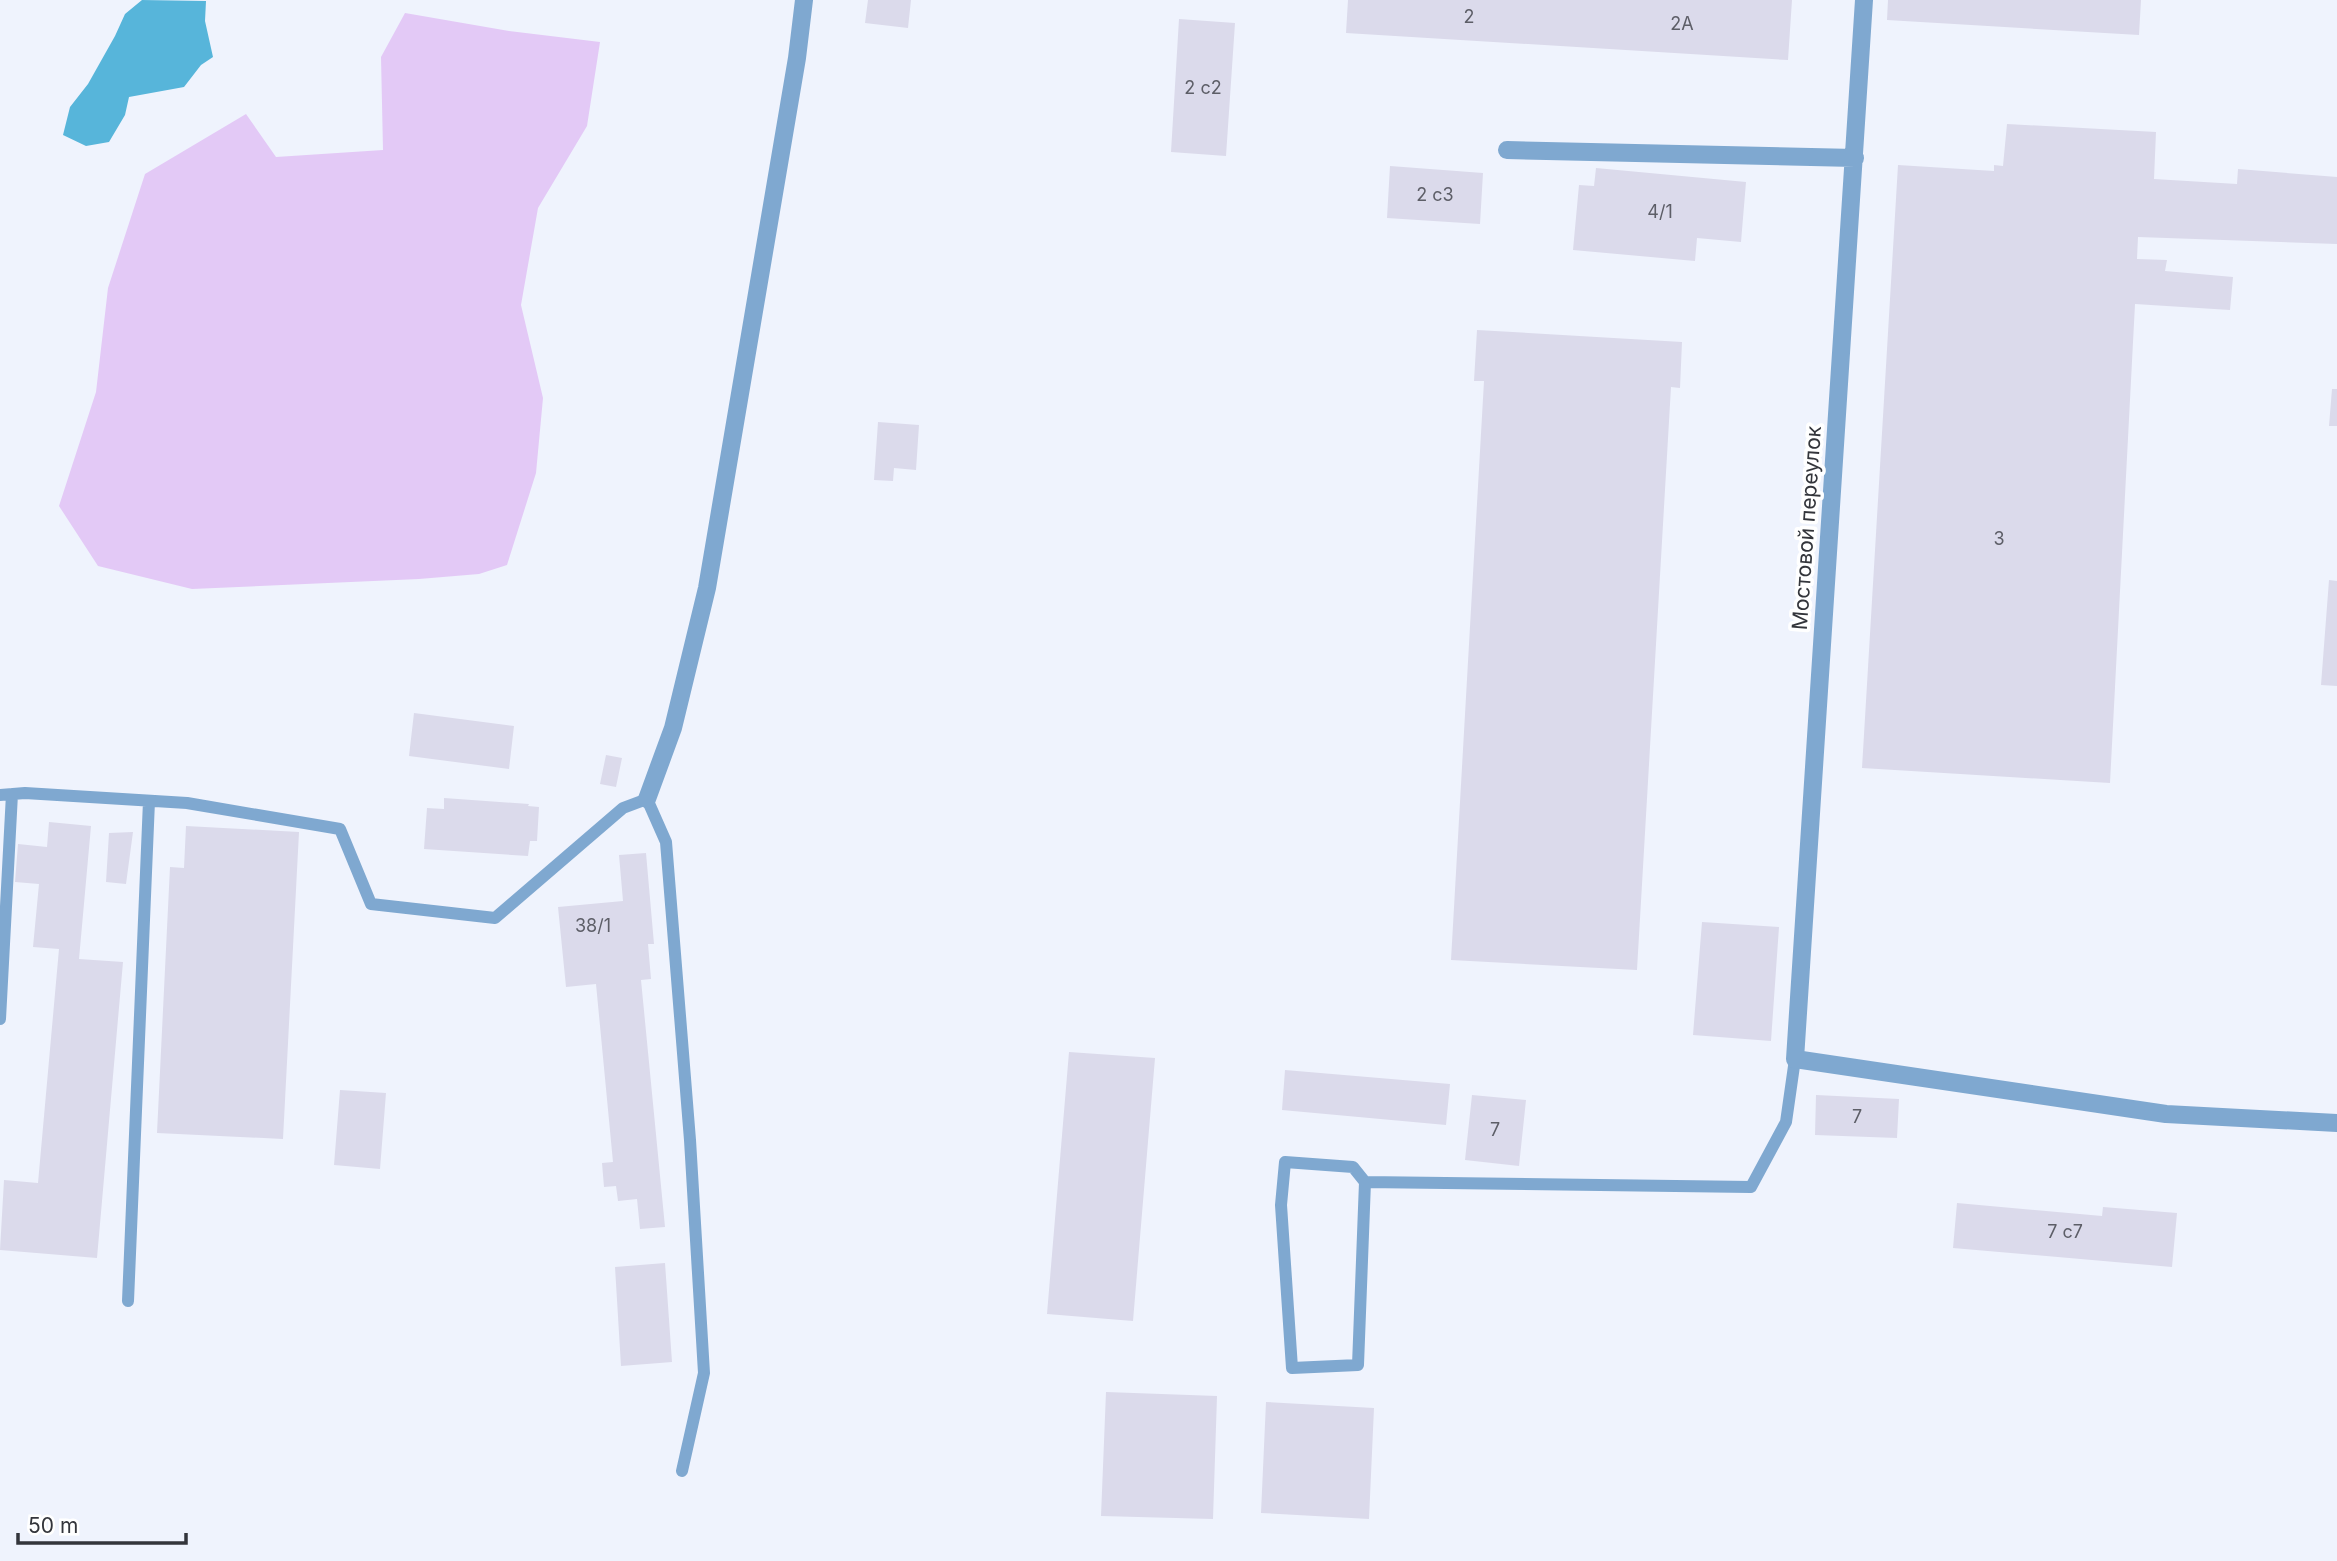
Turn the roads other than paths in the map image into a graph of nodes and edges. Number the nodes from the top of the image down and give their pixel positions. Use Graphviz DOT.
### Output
graph roads {
  1 [pos="804,0"];
  2 [pos="1864,0"];
  3 [pos="1507,150"];
  4 [pos="1855,158"];
  5 [pos="6,794"];
  6 [pos="647,799"];
  7 [pos="149,801"];
  8 [pos="0,1020"];
  9 [pos="1795,1059"];
  10 [pos="2337,1123"];
  11 [pos="1365,1182"];
  12 [pos="128,1301"];
  13 [pos="682,1471"];
  1 -- 6 [label="street"];
  2 -- 4 [label="street, Мостовой переулок"];
  3 -- 4 [label="street"];
  4 -- 9 [label="street, Мостовой переулок"];
  5 -- 7 [label="lane"];
  5 -- 8 [label="lane"];
  6 -- 7 [label="lane"];
  6 -- 13 [label="lane"];
  7 -- 12 [label="lane"];
  9 -- 10 [label="street"];
  9 -- 11 [label="lane"];
  11 -- 11 [label="lane"];
}
